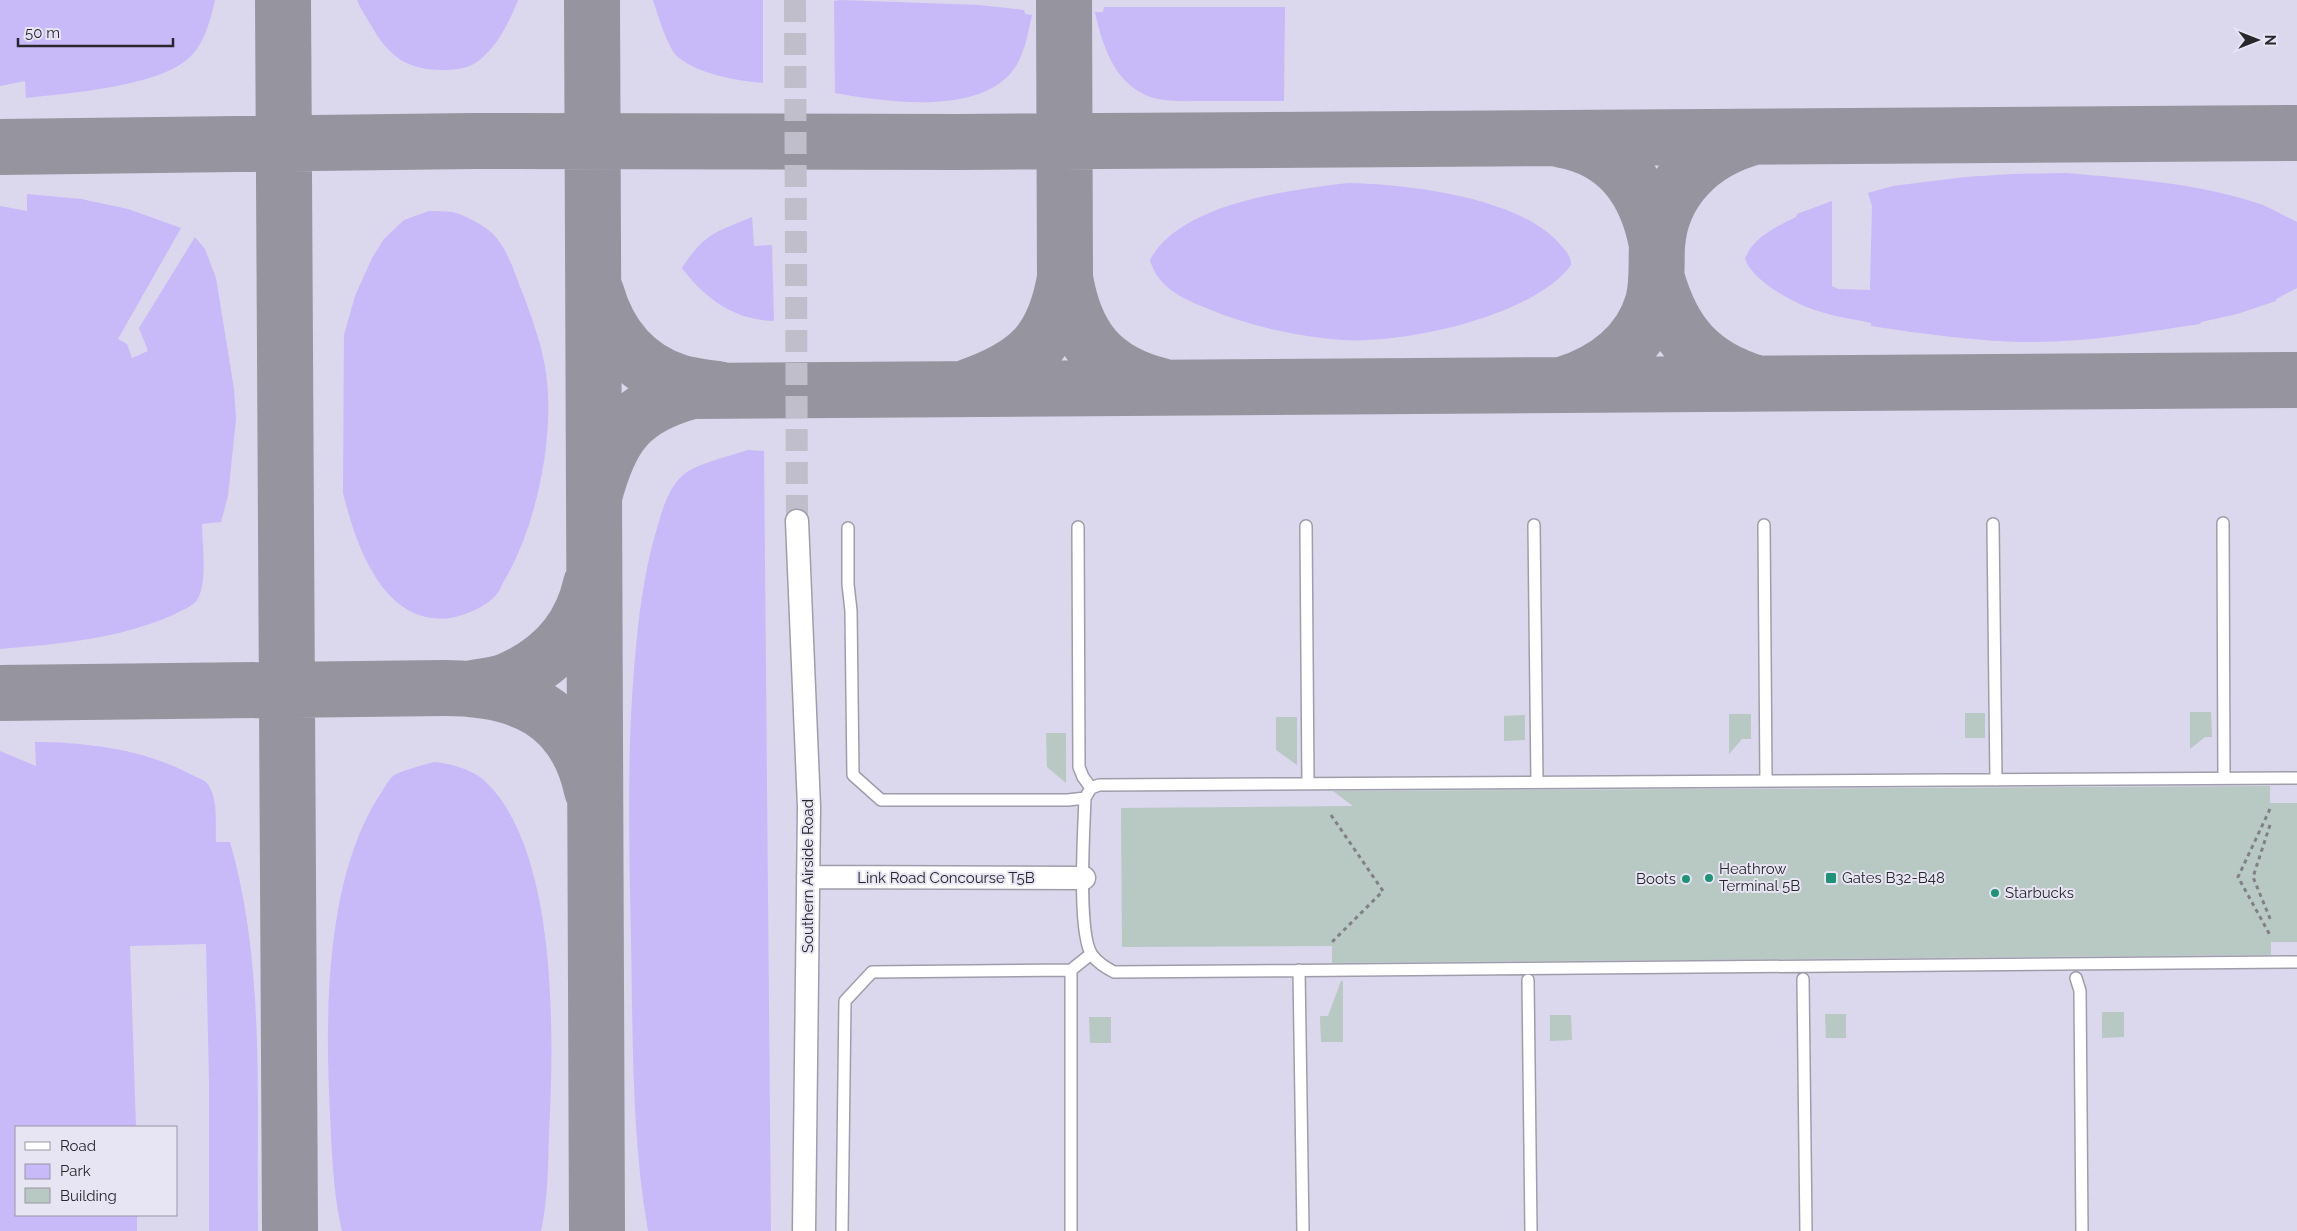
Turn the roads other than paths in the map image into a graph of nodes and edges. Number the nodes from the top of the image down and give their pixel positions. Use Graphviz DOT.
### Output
graph roads {
  1 [pos="797,521"];
  2 [pos="2223,523"];
  3 [pos="1764,524"];
  4 [pos="1993,524"];
  5 [pos="1534,525"];
  6 [pos="1306,526"];
  7 [pos="1078,527"];
  8 [pos="848,528"];
  9 [pos="2224,778"];
  10 [pos="2297,778"];
  11 [pos="1996,780"];
  12 [pos="1766,781"];
  13 [pos="1537,782"];
  14 [pos="1308,783"];
  15 [pos="1088,793"];
  16 [pos="808,878"];
  17 [pos="1084,878"];
  18 [pos="1091,954"];
  19 [pos="2297,962"];
  20 [pos="1071,970"];
  21 [pos="1299,970"];
  22 [pos="2076,978"];
  23 [pos="1803,979"];
  24 [pos="1528,980"];
  25 [pos="804,1231"];
  26 [pos="842,1231"];
  27 [pos="1071,1231"];
  28 [pos="1303,1231"];
  29 [pos="1531,1231"];
  30 [pos="1806,1231"];
  31 [pos="2082,1231"];
  1 -- 16 [label="street, Southern Airside Road"];
  2 -- 9 [label="lane"];
  3 -- 12 [label="lane"];
  4 -- 11 [label="lane"];
  5 -- 13 [label="lane"];
  6 -- 14 [label="lane"];
  7 -- 15 [label="lane"];
  8 -- 15 [label="lane"];
  9 -- 10 [label="lane"];
  9 -- 11 [label="lane"];
  11 -- 12 [label="lane"];
  12 -- 13 [label="lane"];
  13 -- 14 [label="lane"];
  14 -- 15 [label="lane"];
  15 -- 17 [label="lane"];
  16 -- 17 [label="street, Link Road Concourse T5B"];
  16 -- 25 [label="street, Southern Airside Road"];
  17 -- 18 [label="lane"];
  18 -- 20 [label="lane"];
  18 -- 21 [label="lane"];
  19 -- 21 [label="lane"];
  20 -- 26 [label="lane"];
  20 -- 27 [label="lane"];
  21 -- 28 [label="lane"];
  22 -- 31 [label="lane"];
  23 -- 30 [label="lane"];
  24 -- 29 [label="lane"];
}
